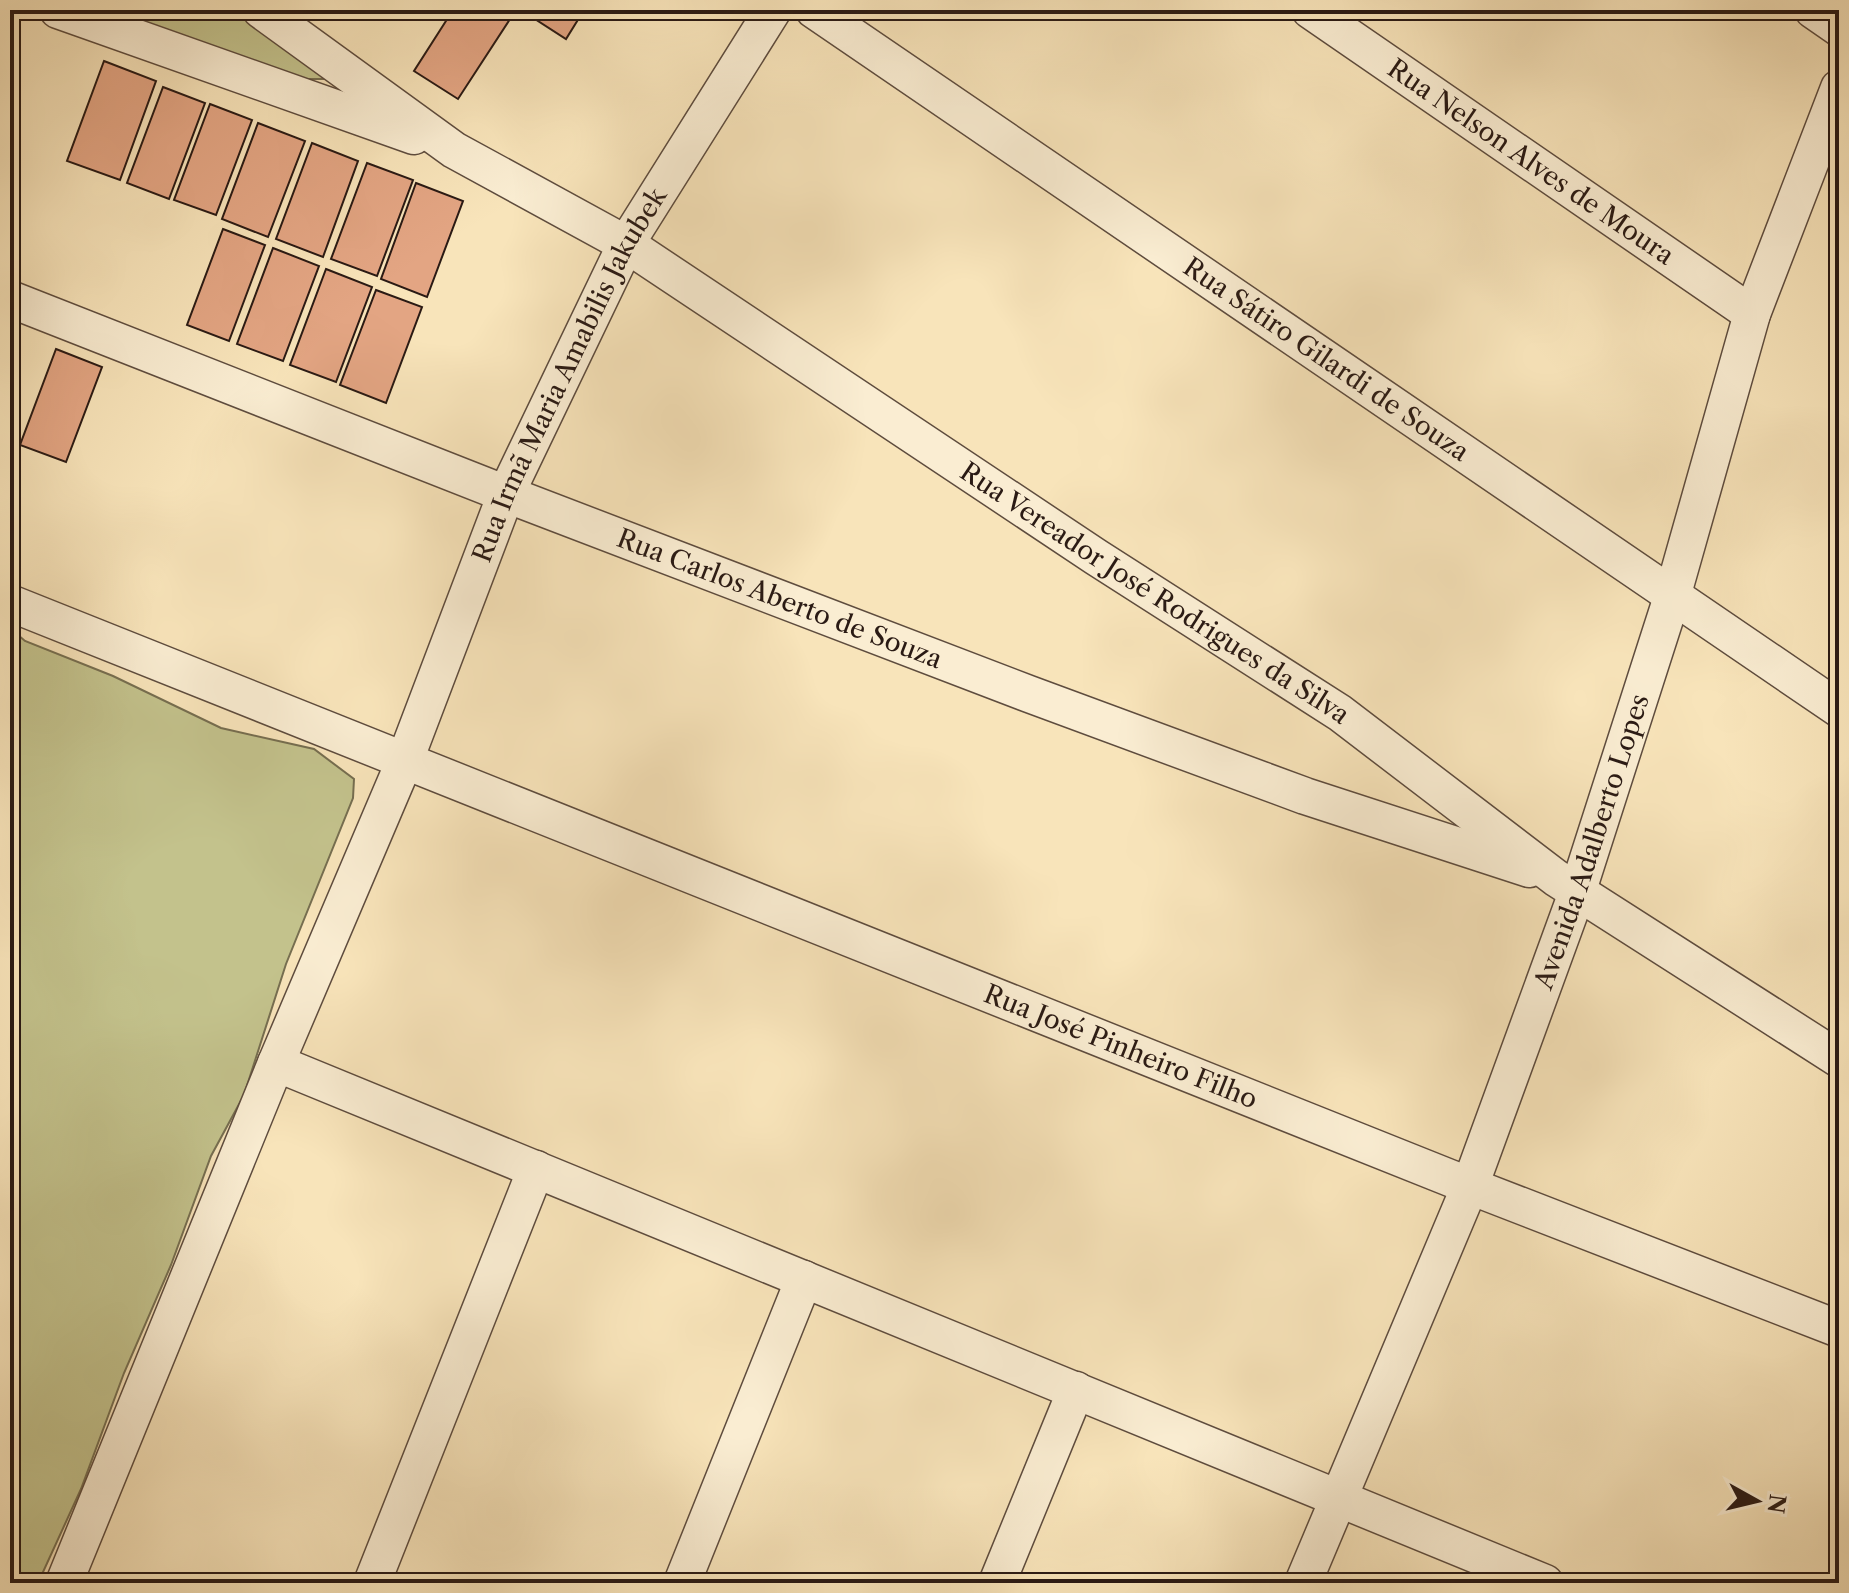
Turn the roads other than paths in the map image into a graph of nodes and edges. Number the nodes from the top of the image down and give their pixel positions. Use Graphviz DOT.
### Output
graph roads {
  1 [pos="58,10"];
  2 [pos="261,10"];
  3 [pos="773,10"];
  4 [pos="814,10"];
  5 [pos="1310,10"];
  6 [pos="1813,10"];
  7 [pos="1839,28"];
  8 [pos="1839,88"];
  9 [pos="454,150"];
  10 [pos="626,244"];
  11 [pos="10,299"];
  12 [pos="1752,314"];
  13 [pos="506,494"];
  14 [pos="1672,597"];
  15 [pos="10,603"];
  16 [pos="1839,709"];
  17 [pos="405,760"];
  18 [pos="1567,884"];
  19 [pos="1839,1059"];
  20 [pos="276,1063"];
  21 [pos="536,1169"];
  22 [pos="1470,1186"];
  23 [pos="804,1279"];
  24 [pos="1839,1329"];
  25 [pos="1076,1390"];
  26 [pos="1338,1498"];
  27 [pos="64,1583"];
  28 [pos="372,1583"];
  29 [pos="682,1583"];
  30 [pos="997,1583"];
  31 [pos="1303,1583"];
  32 [pos="1545,1583"];
  1 -- 9 [label="street"];
  2 -- 9 [label="street"];
  3 -- 10 [label="street, Rua Irmã Maria Amabilis Jakubek"];
  4 -- 14 [label="street, Rua Sátiro Gilardi de Souza"];
  5 -- 12 [label="street, Rua Nelson Alves de Moura"];
  6 -- 7 [label="street"];
  8 -- 12 [label="street, Avenida Adalberto Lopes"];
  9 -- 10 [label="street, Rua Vereador José Rodrigues da Silva"];
  10 -- 13 [label="street, Rua Irmã Maria Amabilis Jakubek"];
  10 -- 18 [label="street, Rua Vereador José Rodrigues da Silva"];
  11 -- 13 [label="street, Rua Carlos Aberto de Souza"];
  12 -- 14 [label="street, Avenida Adalberto Lopes"];
  13 -- 17 [label="street, Rua Irmã Maria Amabilis Jakubek"];
  13 -- 18 [label="street, Rua Carlos Aberto de Souza"];
  14 -- 16 [label="street, Rua Sátiro Gilardi de Souza"];
  14 -- 18 [label="street, Avenida Adalberto Lopes"];
  15 -- 17 [label="street, Rua José Pinheiro Filho"];
  17 -- 20 [label="street, Rua Irmã Maria Amabilis Jakubek"];
  17 -- 22 [label="street, Rua José Pinheiro Filho"];
  18 -- 19 [label="street, Rua Vereador José Rodrigues da Silva"];
  18 -- 22 [label="street, Avenida Adalberto Lopes"];
  20 -- 21 [label="street"];
  20 -- 27 [label="street, Rua Irmã Maria Amabilis Jakubek"];
  21 -- 23 [label="street"];
  21 -- 28 [label="street"];
  22 -- 24 [label="street, Rua José Pinheiro Filho"];
  22 -- 26 [label="street, Avenida Adalberto Lopes"];
  23 -- 25 [label="street"];
  23 -- 29 [label="street"];
  25 -- 26 [label="street"];
  25 -- 30 [label="street"];
  26 -- 31 [label="street, Avenida Adalberto Lopes"];
  26 -- 32 [label="street"];
}
